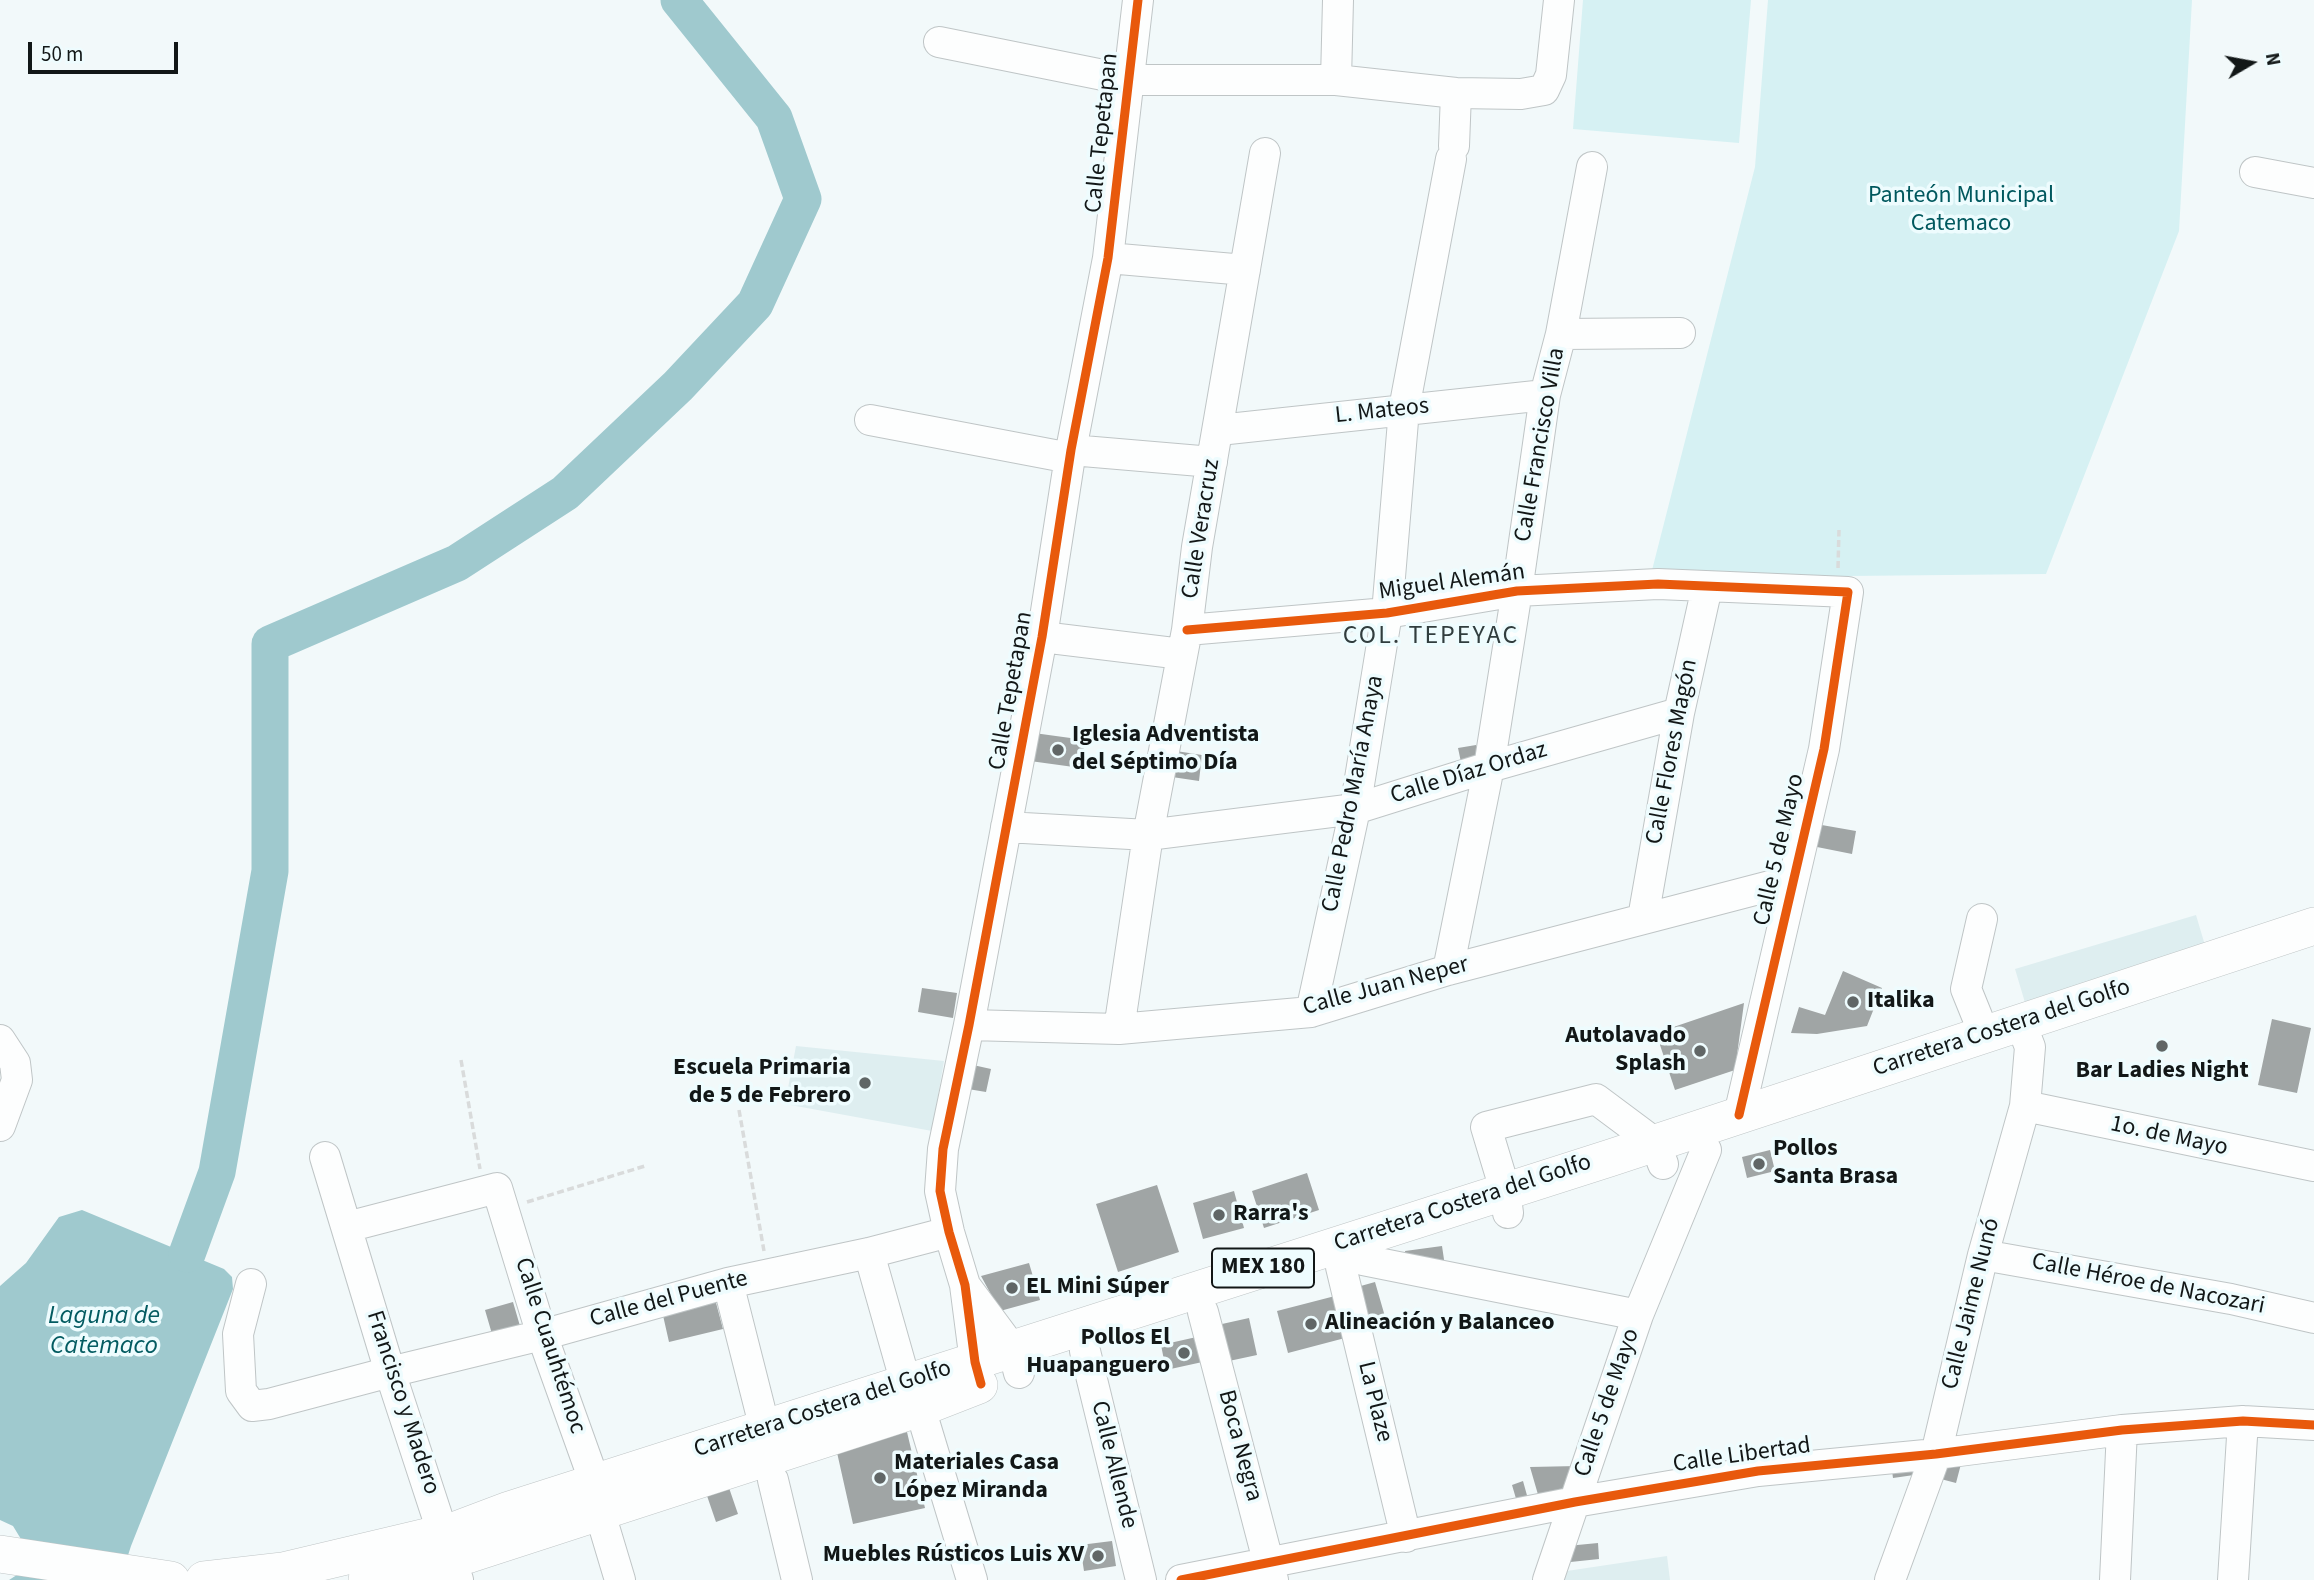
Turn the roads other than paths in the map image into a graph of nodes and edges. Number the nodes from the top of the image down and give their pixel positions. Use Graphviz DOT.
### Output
graph roads {
  1 [pos="1138,0"];
  2 [pos="1338,0"];
  3 [pos="1559,0"];
  4 [pos="939,42"];
  5 [pos="1128,80"];
  6 [pos="1336,80"];
  7 [pos="1456,93"];
  8 [pos="1265,153"];
  9 [pos="1592,167"];
  10 [pos="2255,172"];
  11 [pos="2314,183"];
  12 [pos="1108,258"];
  13 [pos="1245,270"];
  14 [pos="1680,333"];
  15 [pos="1561,334"];
  16 [pos="1545,395"];
  17 [pos="1404,409"];
  18 [pos="870,420"];
  19 [pos="1219,430"];
  20 [pos="1071,454"];
  21 [pos="1212,462"];
  22 [pos="1707,587"];
  23 [pos="1517,591"];
  24 [pos="1843,592"];
  25 [pos="1387,613"];
  26 [pos="1042,637"];
  27 [pos="1184,642"];
  28 [pos="1679,713"];
  29 [pos="1489,767"];
  30 [pos="1355,809"];
  31 [pos="1006,827"];
  32 [pos="1148,835"];
  33 [pos="1793,880"];
  34 [pos="1643,918"];
  35 [pos="1982,919"];
  36 [pos="2314,926"];
  37 [pos="2314,952"];
  38 [pos="1448,970"];
  39 [pos="1311,1012"];
  40 [pos="969,1025"];
  41 [pos="1119,1029"];
  42 [pos="2026,1035"];
  43 [pos="1984,1036"];
  44 [pos="0,1040"];
  45 [pos="2025,1106"];
  46 [pos="1739,1115"];
  47 [pos="0,1126"];
  48 [pos="1706,1150"];
  49 [pos="1659,1153"];
  50 [pos="326,1157"];
  51 [pos="2314,1167"];
  52 [pos="1506,1202"];
  53 [pos="347,1227"];
  54 [pos="949,1232"];
  55 [pos="869,1253"];
  56 [pos="1983,1255"];
  57 [pos="1352,1264"];
  58 [pos="728,1283"];
  59 [pos="251,1284"];
  60 [pos="965,1285"];
  61 [pos="1203,1312"];
  62 [pos="1638,1315"];
  63 [pos="2314,1318"];
  64 [pos="542,1335"];
  65 [pos="1085,1351"];
  66 [pos="1016,1362"];
  67 [pos="390,1372"];
  68 [pos="978,1373"];
  69 [pos="912,1385"];
  70 [pos="843,1419"];
  71 [pos="2243,1421"];
  72 [pos="2314,1425"];
  73 [pos="765,1429"];
  74 [pos="2122,1430"];
  75 [pos="1936,1454"];
  76 [pos="773,1479"];
  77 [pos="595,1483"];
  78 [pos="1575,1502"];
  79 [pos="606,1530"];
  80 [pos="1406,1537"];
  81 [pos="3,1555"];
  82 [pos="451,1557"];
  83 [pos="1272,1572"];
  84 [pos="155,1579"];
  85 [pos="172,1580"];
  86 [pos="204,1580"];
  87 [pos="367,1580"];
  88 [pos="620,1580"];
  89 [pos="797,1580"];
  90 [pos="972,1580"];
  91 [pos="1141,1580"];
  92 [pos="1181,1580"];
  93 [pos="1548,1580"];
  94 [pos="1890,1580"];
  95 [pos="2115,1580"];
  96 [pos="2233,1580"];
  1 -- 5 [label="street, Calle Tepetapan"];
  2 -- 6 [label="street"];
  3 -- 7 [label="street"];
  4 -- 5 [label="street"];
  5 -- 6 [label="street"];
  5 -- 12 [label="street, Calle Tepetapan"];
  6 -- 7 [label="street"];
  7 -- 17 [label="street, Calle Pedro María Anaya"];
  8 -- 13 [label="street, Calle Veracruz"];
  9 -- 15 [label="street, Calle Francisco Villa"];
  10 -- 11 [label="street"];
  12 -- 13 [label="street"];
  12 -- 20 [label="street, Calle Tepetapan"];
  13 -- 19 [label="street, Calle Veracruz"];
  14 -- 15 [label="street"];
  15 -- 16 [label="street, Calle Francisco Villa"];
  16 -- 17 [label="street, L. Mateos"];
  16 -- 23 [label="street, Calle Francisco Villa"];
  17 -- 19 [label="street, L. Mateos"];
  17 -- 25 [label="street, Calle Pedro María Anaya"];
  18 -- 20 [label="street"];
  19 -- 21 [label="street, Calle Veracruz"];
  20 -- 21 [label="street"];
  20 -- 26 [label="street, Calle Tepetapan"];
  21 -- 27 [label="street, Calle Veracruz"];
  22 -- 23 [label="street, Miguel Alemán"];
  22 -- 24 [label="street, Miguel Alemán"];
  22 -- 28 [label="street, Calle Flores Magón"];
  23 -- 25 [label="street, Miguel Alemán"];
  23 -- 29 [label="street, Calle Francisco Villa"];
  24 -- 33 [label="street, Calle 5 de Mayo"];
  25 -- 27 [label="street, Miguel Alemán"];
  25 -- 30 [label="street, Calle Pedro María Anaya"];
  26 -- 27 [label="street, Miguel Alemán"];
  26 -- 31 [label="street, Calle Tepetapan"];
  27 -- 32 [label="street, Calle Veracruz"];
  28 -- 29 [label="street, Calle Díaz Ordaz"];
  28 -- 34 [label="street, Calle Flores Magón"];
  29 -- 30 [label="street, Calle Díaz Ordaz"];
  29 -- 38 [label="street, Calle Francisco Villa"];
  30 -- 32 [label="street, Calle Díaz Ordaz"];
  30 -- 39 [label="street, Calle Pedro María Anaya"];
  31 -- 32 [label="street, Calle Díaz Ordaz"];
  31 -- 40 [label="street, Calle Tepetapan"];
  32 -- 41 [label="street, Calle Veracruz"];
  33 -- 34 [label="street, Calle Juan Neper"];
  33 -- 46 [label="street, Calle 5 de Mayo"];
  34 -- 38 [label="street, Calle Juan Neper"];
  35 -- 43 [label="street"];
  36 -- 42 [label="main road, Carretera Costera del Golfo / MEX 180"];
  37 -- 42 [label="main road, Carretera Costera del Golfo / MEX 180"];
  38 -- 39 [label="street, Calle Juan Neper"];
  39 -- 41 [label="street, Calle Juan Neper"];
  40 -- 41 [label="street, Calle Juan Neper"];
  40 -- 54 [label="street, Calle Tepetapan"];
  42 -- 43 [label="main road, Carretera Costera del Golfo / MEX 180"];
  42 -- 45 [label="street, Calle Jaime Nunó"];
  42 -- 48 [label="main road, Carretera Costera del Golfo / MEX 180"];
  43 -- 46 [label="main road, Carretera Costera del Golfo / MEX 180"];
  44 -- 47 [label="street"];
  45 -- 51 [label="street, 1o. de Mayo"];
  45 -- 56 [label="street, Calle Jaime Nunó"];
  46 -- 49 [label="main road, Carretera Costera del Golfo / MEX 180"];
  48 -- 49 [label="main road, Carretera Costera del Golfo / MEX 180"];
  48 -- 62 [label="street, Calle 5 de Mayo"];
  49 -- 52 [label="main road, Carretera Costera del Golfo / MEX 180"];
  49 -- 52 [label="street"];
  50 -- 53 [label="street, Francisco y Madero"];
  52 -- 57 [label="main road, Carretera Costera del Golfo / MEX 180"];
  52 -- 66 [label="main road, Carretera Costera del Golfo / MEX 180"];
  53 -- 64 [label="street, Calle Cuauhtémoc"];
  53 -- 67 [label="street, Francisco y Madero"];
  54 -- 55 [label="street, Calle del Puente"];
  54 -- 60 [label="street, Calle Tepetapan"];
  55 -- 58 [label="street, Calle del Puente"];
  55 -- 69 [label="street"];
  56 -- 63 [label="street, Calle Héroe de Nacozari"];
  56 -- 75 [label="street, Calle Jaime Nunó"];
  57 -- 61 [label="main road, Carretera Costera del Golfo / MEX 180"];
  57 -- 62 [label="street"];
  57 -- 80 [label="street, La Plaze"];
  58 -- 64 [label="street, Calle del Puente"];
  58 -- 73 [label="street"];
  59 -- 67 [label="street, Calle del Puente"];
  60 -- 66 [label="street"];
  60 -- 68 [label="street, Calle Tepetapan"];
  61 -- 65 [label="main road, Carretera Costera del Golfo / MEX 180"];
  61 -- 83 [label="street, Boca Negra"];
  62 -- 78 [label="street, Calle 5 de Mayo"];
  64 -- 67 [label="street, Calle del Puente"];
  64 -- 77 [label="street, Calle Cuauhtémoc"];
  65 -- 66 [label="main road, Carretera Costera del Golfo / MEX 180"];
  65 -- 91 [label="street, Calle Allende"];
  66 -- 68 [label="main road, Carretera Costera del Golfo / MEX 180"];
  67 -- 82 [label="street, Francisco y Madero"];
  68 -- 69 [label="main road, Carretera Costera del Golfo / MEX 180"];
  69 -- 70 [label="main road, Carretera Costera del Golfo / MEX 180"];
  69 -- 90 [label="street"];
  70 -- 73 [label="main road, Carretera Costera del Golfo / MEX 180"];
  70 -- 82 [label="main road, Carretera Costera del Golfo / MEX 180"];
  71 -- 72 [label="street, Calle Libertad"];
  71 -- 74 [label="street, Calle Libertad"];
  71 -- 96 [label="street"];
  73 -- 77 [label="main road, Carretera Costera del Golfo / MEX 180"];
  74 -- 75 [label="street, Calle Libertad"];
  74 -- 95 [label="street"];
  75 -- 78 [label="street, Calle Libertad"];
  75 -- 94 [label="street, Calle Jaime Nunó"];
  76 -- 89 [label="street"];
  77 -- 82 [label="main road, Carretera Costera del Golfo / MEX 180"];
  78 -- 80 [label="street, Calle Libertad"];
  78 -- 93 [label="street, Calle 5 de Mayo"];
  79 -- 88 [label="street"];
  80 -- 83 [label="street, Calle Libertad"];
  81 -- 84 [label="main road"];
  82 -- 86 [label="main road, Carretera Costera del Golfo / MEX 180"];
  82 -- 87 [label="main road, Carretera Costera del Golfo / MEX 180"];
  83 -- 92 [label="street, Calle Libertad"];
  84 -- 85 [label="main road"];
}
